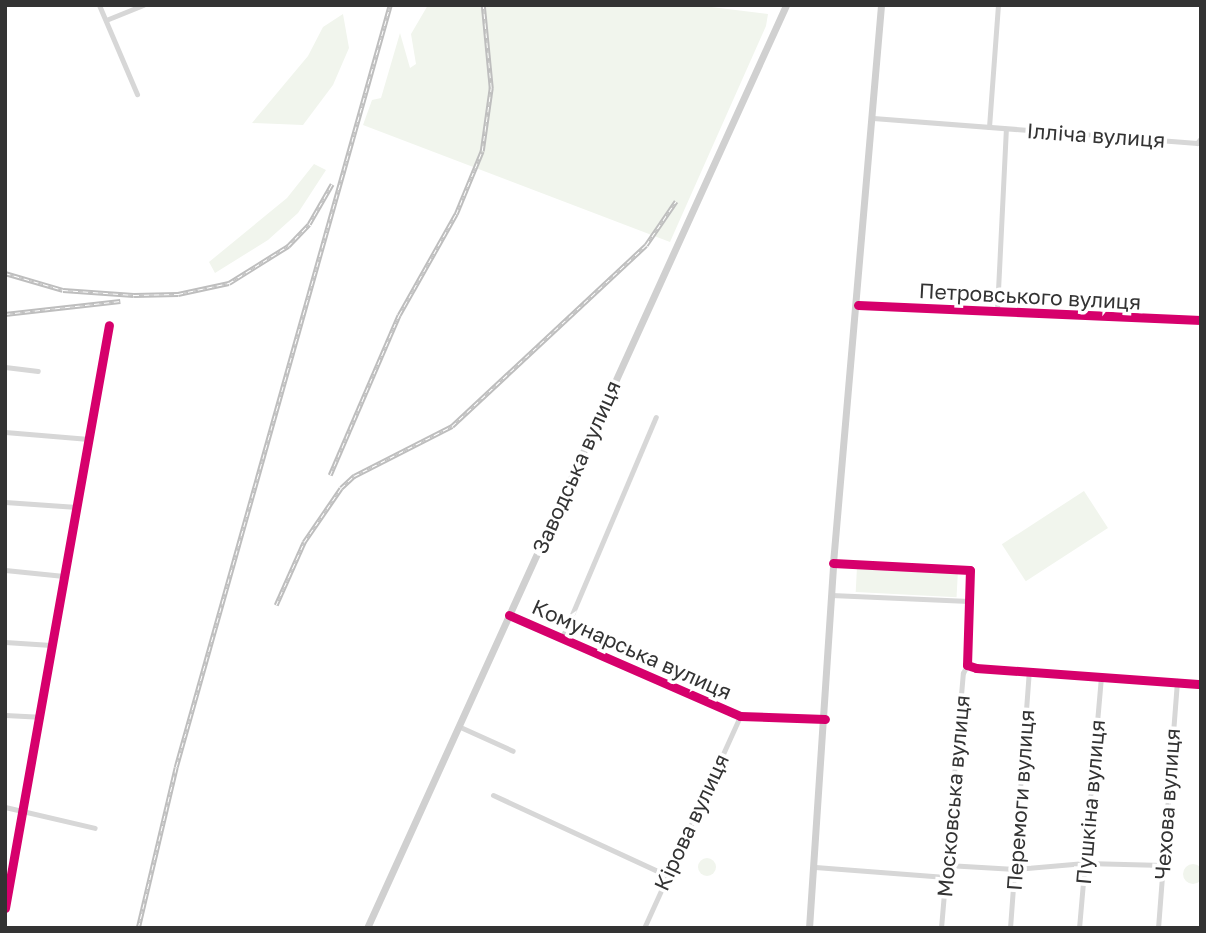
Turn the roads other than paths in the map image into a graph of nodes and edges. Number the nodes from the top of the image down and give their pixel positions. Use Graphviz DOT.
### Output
graph roads {
  1 [pos="99,5"];
  2 [pos="143,5"];
  3 [pos="786,5"];
  4 [pos="881,5"];
  5 [pos="998,5"];
  6 [pos="106,20"];
  7 [pos="138,93"];
  8 [pos="873,118"];
  9 [pos="989,127"];
  10 [pos="1006,128"];
  11 [pos="1201,138"];
  12 [pos="858,306"];
  13 [pos="997,311"];
  14 [pos="1201,320"];
  15 [pos="109,325"];
  16 [pos="5,367"];
  17 [pos="38,372"];
  18 [pos="656,417"];
  19 [pos="5,432"];
  20 [pos="89,439"];
  21 [pos="5,502"];
  22 [pos="77,507"];
  23 [pos="833,563"];
  24 [pos="5,570"];
  25 [pos="64,576"];
  26 [pos="831,594"];
  27 [pos="970,601"];
  28 [pos="509,615"];
  29 [pos="562,638"];
  30 [pos="5,642"];
  31 [pos="51,645"];
  32 [pos="967,665"];
  33 [pos="1029,672"];
  34 [pos="1101,676"];
  35 [pos="1177,681"];
  36 [pos="1201,684"];
  37 [pos="5,715"];
  38 [pos="740,716"];
  39 [pos="38,717"];
  40 [pos="825,719"];
  41 [pos="458,726"];
  42 [pos="513,751"];
  43 [pos="493,794"];
  44 [pos="5,807"];
  45 [pos="21,811"];
  46 [pos="95,828"];
  47 [pos="1085,863"];
  48 [pos="947,865"];
  49 [pos="1163,865"];
  50 [pos="815,867"];
  51 [pos="1015,869"];
  52 [pos="666,875"];
  53 [pos="946,877"];
  54 [pos="5,908"];
  55 [pos="367,928"];
  56 [pos="644,928"];
  57 [pos="810,928"];
  58 [pos="941,928"];
  59 [pos="1010,928"];
  60 [pos="1079,928"];
  61 [pos="1158,928"];
  1 -- 6 [label="street"];
  2 -- 6 [label="street"];
  3 -- 28 [label="main road, Заводська вулиця"];
  4 -- 8 [label="main road"];
  5 -- 9 [label="street"];
  6 -- 7 [label="street"];
  8 -- 9 [label="street, Ілліча вулиця"];
  8 -- 12 [label="main road"];
  9 -- 10 [label="street, Ілліча вулиця"];
  10 -- 11 [label="street, Ілліча вулиця"];
  10 -- 13 [label="street"];
  12 -- 13 [label="main road, Петровського вулиця"];
  12 -- 23 [label="main road"];
  13 -- 14 [label="main road, Петровського вулиця"];
  15 -- 20 [label="street"];
  16 -- 17 [label="street"];
  18 -- 29 [label="street"];
  19 -- 20 [label="street"];
  20 -- 22 [label="street"];
  21 -- 22 [label="street"];
  22 -- 25 [label="street"];
  23 -- 26 [label="main road"];
  23 -- 27 [label="street, Московська вулиця"];
  24 -- 25 [label="street"];
  25 -- 31 [label="street"];
  26 -- 27 [label="street"];
  26 -- 40 [label="main road"];
  27 -- 32 [label="street, Московська вулиця"];
  28 -- 29 [label="street, Комунарська вулиця"];
  28 -- 41 [label="main road, Заводська вулиця"];
  29 -- 38 [label="street, Комунарська вулиця"];
  30 -- 31 [label="street"];
  31 -- 39 [label="street"];
  32 -- 33 [label="street"];
  32 -- 48 [label="street, Московська вулиця"];
  33 -- 34 [label="street"];
  33 -- 51 [label="street, Перемоги вулиця"];
  34 -- 35 [label="street"];
  34 -- 47 [label="street, Пушкіна вулиця"];
  35 -- 36 [label="street"];
  35 -- 49 [label="street, Чехова вулиця"];
  37 -- 39 [label="street"];
  38 -- 40 [label="street, Комунарська вулиця"];
  38 -- 52 [label="street, Кірова вулиця"];
  39 -- 45 [label="street"];
  40 -- 50 [label="main road"];
  41 -- 42 [label="street"];
  41 -- 55 [label="main road, Заводська вулиця"];
  43 -- 52 [label="street"];
  44 -- 45 [label="street"];
  45 -- 46 [label="street"];
  45 -- 54 [label="street"];
  47 -- 49 [label="street"];
  47 -- 51 [label="street"];
  47 -- 60 [label="street, Пушкіна вулиця"];
  48 -- 51 [label="street"];
  48 -- 53 [label="street, Московська вулиця"];
  49 -- 61 [label="street, Чехова вулиця"];
  50 -- 53 [label="street"];
  50 -- 57 [label="main road"];
  51 -- 59 [label="street, Перемоги вулиця"];
  52 -- 56 [label="street, Кірова вулиця"];
  53 -- 58 [label="street, Московська вулиця"];
}
